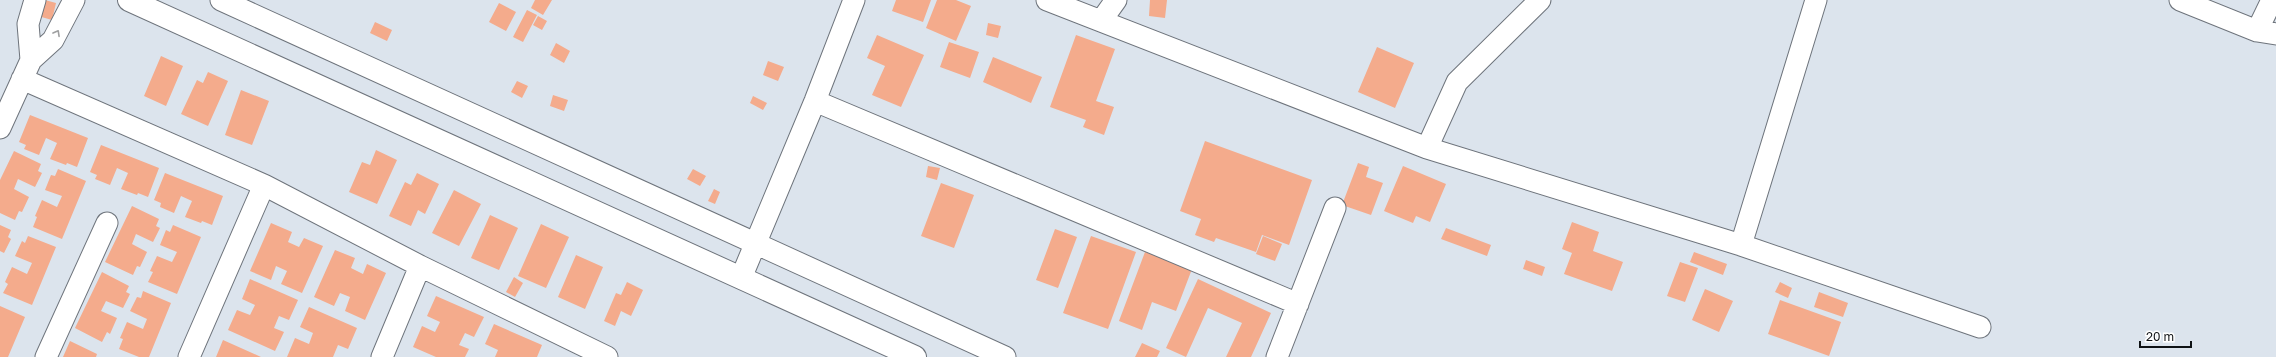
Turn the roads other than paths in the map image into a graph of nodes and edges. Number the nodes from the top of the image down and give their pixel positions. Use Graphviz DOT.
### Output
graph roads {
  1 [pos="35,0"];
  2 [pos="74,0"];
  3 [pos="130,0"];
  4 [pos="221,0"];
  5 [pos="854,0"];
  6 [pos="1047,0"];
  7 [pos="1116,0"];
  8 [pos="1540,0"];
  9 [pos="1816,0"];
  10 [pos="2180,0"];
  11 [pos="2272,0"];
  12 [pos="1101,21"];
  13 [pos="2267,32"];
  14 [pos="31,60"];
  15 [pos="22,79"];
  16 [pos="815,101"];
  17 [pos="0,128"];
  18 [pos="1427,148"];
  19 [pos="264,185"];
  20 [pos="1334,208"];
  21 [pos="107,223"];
  22 [pos="756,244"];
  23 [pos="1741,245"];
  24 [pos="420,266"];
  25 [pos="741,278"];
  26 [pos="1298,304"];
  27 [pos="1980,327"];
  28 [pos="573,350"];
  29 [pos="46,357"];
  30 [pos="188,357"];
  31 [pos="382,357"];
  32 [pos="607,357"];
  33 [pos="915,357"];
  34 [pos="1005,357"];
  35 [pos="1277,357"];
  1 -- 14 [label="street"];
  14 -- 2 [label="street, one-way"];
  3 -- 25 [label="main road"];
  4 -- 22 [label="street"];
  5 -- 16 [label="street"];
  6 -- 12 [label="street"];
  7 -- 12 [label="street"];
  8 -- 18 [label="street"];
  9 -- 23 [label="street"];
  10 -- 13 [label="street"];
  11 -- 13 [label="street"];
  12 -- 18 [label="street"];
  14 -- 15 [label="street"];
  15 -- 17 [label="street"];
  15 -- 19 [label="street"];
  16 -- 22 [label="street"];
  16 -- 26 [label="street"];
  18 -- 23 [label="street"];
  19 -- 24 [label="street"];
  19 -- 30 [label="street"];
  20 -- 26 [label="street"];
  21 -- 29 [label="street"];
  22 -- 25 [label="street"];
  22 -- 34 [label="street"];
  23 -- 27 [label="street"];
  24 -- 28 [label="street"];
  24 -- 31 [label="street"];
  25 -- 33 [label="main road"];
  26 -- 35 [label="street"];
  28 -- 32 [label="street"];
}
